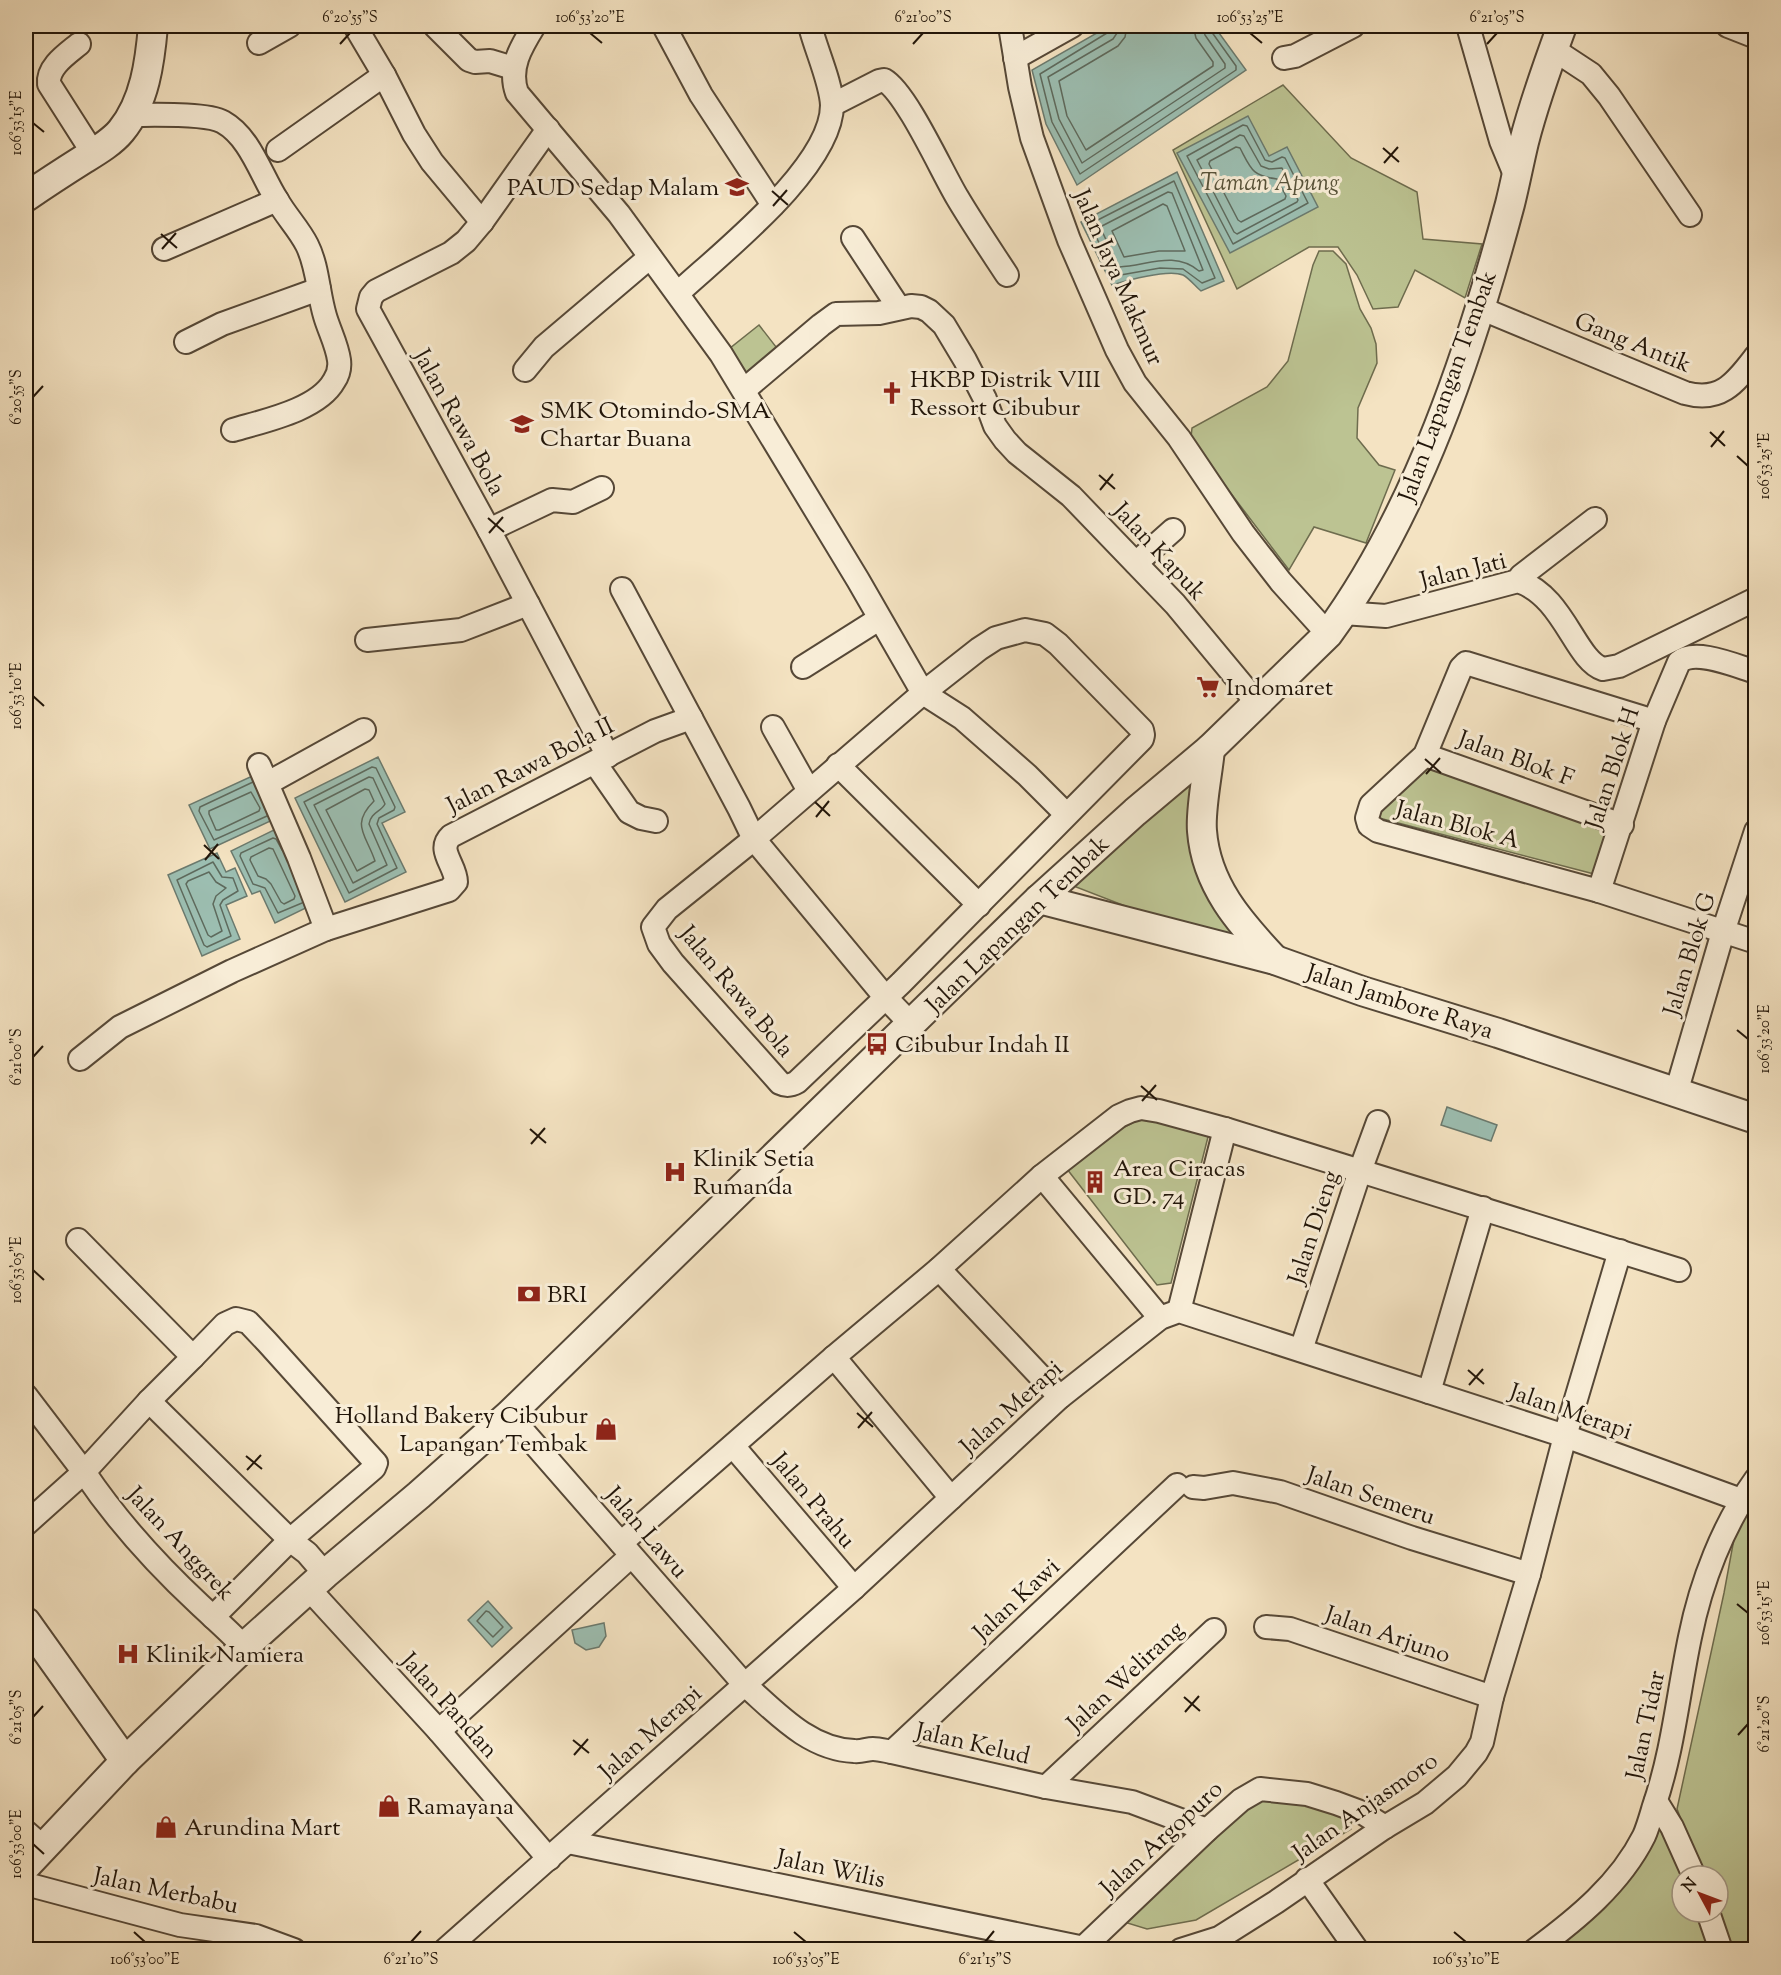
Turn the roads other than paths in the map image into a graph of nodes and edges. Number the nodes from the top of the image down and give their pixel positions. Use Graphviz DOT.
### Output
graph roads {
  1 [pos="153,26"];
  2 [pos="289,26"];
  3 [pos="357,26"];
  4 [pos="435,26"];
  5 [pos="534,26"];
  6 [pos="664,26"];
  7 [pos="810,26"];
  8 [pos="1010,26"];
  9 [pos="1072,26"];
  10 [pos="1353,26"];
  11 [pos="1468,26"];
  12 [pos="1728,26"];
  13 [pos="1755,37"];
  14 [pos="1558,38"];
  15 [pos="260,43"];
  16 [pos="79,44"];
  17 [pos="1015,58"];
  18 [pos="1284,58"];
  19 [pos="513,69"];
  20 [pos="384,75"];
  21 [pos="832,105"];
  22 [pos="133,115"];
  23 [pos="548,129"];
  24 [pos="278,150"];
  25 [pos="93,153"];
  26 [pos="1516,177"];
  27 [pos="26,197"];
  28 [pos="277,200"];
  29 [pos="773,205"];
  30 [pos="1690,215"];
  31 [pos="482,222"];
  32 [pos="853,238"];
  33 [pos="164,249"];
  34 [pos="650,257"];
  35 [pos="1006,275"];
  36 [pos="319,289"];
  37 [pos="678,293"];
  38 [pos="905,307"];
  39 [pos="1480,308"];
  40 [pos="186,342"];
  41 [pos="1755,356"];
  42 [pos="525,370"];
  43 [pos="744,390"];
  44 [pos="233,430"];
  45 [pos="602,488"];
  46 [pos="1595,519"];
  47 [pos="489,530"];
  48 [pos="1173,530"];
  49 [pos="1136,563"];
  50 [pos="1518,581"];
  51 [pos="622,589"];
  52 [pos="1755,599"];
  53 [pos="528,604"];
  54 [pos="879,619"];
  55 [pos="1336,623"];
  56 [pos="367,640"];
  57 [pos="803,667"];
  58 [pos="1755,672"];
  59 [pos="923,693"];
  60 [pos="1258,704"];
  61 [pos="692,718"];
  62 [pos="1654,721"];
  63 [pos="773,727"];
  64 [pos="364,730"];
  65 [pos="1210,749"];
  66 [pos="1425,755"];
  67 [pos="602,760"];
  68 [pos="838,765"];
  69 [pos="809,791"];
  70 [pos="1066,814"];
  71 [pos="656,820"];
  72 [pos="1622,825"];
  73 [pos="1755,831"];
  74 [pos="754,839"];
  75 [pos="1599,891"];
  76 [pos="1039,899"];
  77 [pos="979,905"];
  78 [pos="326,929"];
  79 [pos="1723,932"];
  80 [pos="1755,942"];
  81 [pos="1275,960"];
  82 [pos="886,998"];
  83 [pos="912,1025"];
  84 [pos="80,1059"];
  85 [pos="1676,1093"];
  86 [pos="1755,1119"];
  87 [pos="1378,1122"];
  88 [pos="1225,1129"];
  89 [pos="1360,1171"];
  90 [pos="1042,1176"];
  91 [pos="1483,1208"];
  92 [pos="78,1240"];
  93 [pos="1620,1251"];
  94 [pos="939,1269"];
  95 [pos="1679,1270"];
  96 [pos="1169,1315"];
  97 [pos="1301,1350"];
  98 [pos="193,1357"];
  99 [pos="834,1357"];
  100 [pos="1429,1392"];
  101 [pos="26,1396"];
  102 [pos="1060,1397"];
  103 [pos="149,1401"];
  104 [pos="509,1415"];
  105 [pos="1565,1436"];
  106 [pos="733,1446"];
  107 [pos="84,1472"];
  108 [pos="1755,1479"];
  109 [pos="1185,1486"];
  110 [pos="951,1498"];
  111 [pos="1741,1500"];
  112 [pos="26,1524"];
  113 [pos="290,1540"];
  114 [pos="626,1550"];
  115 [pos="1529,1574"];
  116 [pos="317,1581"];
  117 [pos="854,1588"];
  118 [pos="213,1617"];
  119 [pos="1266,1628"];
  120 [pos="1214,1630"];
  121 [pos="28,1632"];
  122 [pos="244,1647"];
  123 [pos="744,1684"];
  124 [pos="1492,1697"];
  125 [pos="439,1731"];
  126 [pos="892,1752"];
  127 [pos="125,1761"];
  128 [pos="1046,1787"];
  129 [pos="1656,1802"];
  130 [pos="1385,1827"];
  131 [pos="1207,1830"];
  132 [pos="568,1842"];
  133 [pos="31,1848"];
  134 [pos="549,1859"];
  135 [pos="1689,1864"];
  136 [pos="1307,1879"];
  137 [pos="26,1884"];
  138 [pos="1712,1924"];
  139 [pos="255,1943"];
  140 [pos="1075,1947"];
  141 [pos="294,1950"];
  142 [pos="445,1950"];
  143 [pos="1181,1950"];
  144 [pos="1357,1950"];
  145 [pos="1535,1950"];
  146 [pos="1721,1950"];
  1 -- 22 [label="street"];
  2 -- 15 [label="street"];
  3 -- 20 [label="street"];
  4 -- 19 [label="street"];
  5 -- 19 [label="street"];
  6 -- 29 [label="street"];
  7 -- 21 [label="street"];
  8 -- 17 [label="street, Jalan Jaya Makmur"];
  9 -- 17 [label="street"];
  10 -- 18 [label="street"];
  11 -- 26 [label="street"];
  12 -- 13 [label="street"];
  14 -- 26 [label="street, Jalan Lapangan Tembak"];
  14 -- 30 [label="street"];
  16 -- 25 [label="street"];
  17 -- 55 [label="street, Jalan Jaya Makmur"];
  19 -- 23 [label="street"];
  20 -- 24 [label="street"];
  20 -- 31 [label="street"];
  21 -- 29 [label="street"];
  21 -- 35 [label="street"];
  22 -- 25 [label="street"];
  22 -- 28 [label="street"];
  23 -- 31 [label="street, Jalan Rawa Bola"];
  23 -- 34 [label="street"];
  25 -- 27 [label="street"];
  26 -- 39 [label="street, Jalan Lapangan Tembak"];
  28 -- 33 [label="street"];
  28 -- 36 [label="street"];
  29 -- 37 [label="street"];
  31 -- 47 [label="street, Jalan Rawa Bola"];
  32 -- 38 [label="street"];
  34 -- 37 [label="street"];
  34 -- 42 [label="street"];
  36 -- 40 [label="street"];
  36 -- 44 [label="street"];
  37 -- 43 [label="street"];
  38 -- 43 [label="street"];
  38 -- 49 [label="street, Jalan Kapuk"];
  39 -- 41 [label="street, Gang Antik"];
  39 -- 55 [label="street, Jalan Lapangan Tembak"];
  43 -- 54 [label="street"];
  45 -- 47 [label="street"];
  46 -- 50 [label="street"];
  47 -- 53 [label="street, Jalan Rawa Bola"];
  48 -- 49 [label="street"];
  49 -- 60 [label="street, Jalan Kapuk"];
  50 -- 52 [label="street, Jalan Jati"];
  50 -- 55 [label="street, Jalan Jati"];
  51 -- 61 [label="street"];
  53 -- 56 [label="street"];
  53 -- 67 [label="street, Jalan Rawa Bola"];
  54 -- 57 [label="street"];
  54 -- 59 [label="street"];
  55 -- 60 [label="street, Jalan Lapangan Tembak"];
  58 -- 62 [label="street, Jalan Blok H"];
  59 -- 68 [label="street, Jalan Rawa Bola"];
  59 -- 70 [label="street"];
  59 -- 70 [label="street, Jalan Rawa Bola"];
  60 -- 65 [label="street, Jalan Lapangan Tembak"];
  61 -- 67 [label="street, Jalan Rawa Bola II"];
  61 -- 74 [label="street"];
  62 -- 66 [label="street, Jalan Blok A"];
  62 -- 72 [label="street, Jalan Blok H"];
  63 -- 69 [label="street"];
  64 -- 78 [label="street"];
  65 -- 76 [label="street, Jalan Lapangan Tembak"];
  65 -- 81 [label="street"];
  66 -- 72 [label="street, Jalan Blok F"];
  66 -- 75 [label="street, Jalan Blok A"];
  67 -- 71 [label="street, Jalan Rawa Bola"];
  67 -- 78 [label="street, Jalan Rawa Bola II"];
  68 -- 69 [label="street, Jalan Rawa Bola"];
  68 -- 77 [label="street"];
  69 -- 74 [label="street, Jalan Rawa Bola"];
  70 -- 77 [label="street, Jalan Rawa Bola"];
  72 -- 75 [label="street, Jalan Blok H"];
  73 -- 79 [label="street, Jalan Blok G"];
  74 -- 82 [label="street"];
  74 -- 82 [label="street, Jalan Rawa Bola"];
  75 -- 79 [label="street"];
  76 -- 81 [label="street, Jalan Jambore Raya"];
  76 -- 83 [label="street, Jalan Lapangan Tembak"];
  77 -- 82 [label="street, Jalan Rawa Bola"];
  78 -- 84 [label="street"];
  79 -- 80 [label="street"];
  79 -- 85 [label="street, Jalan Blok G"];
  81 -- 85 [label="street, Jalan Jambore Raya"];
  82 -- 83 [label="street"];
  83 -- 104 [label="street, Jalan Lapangan Tembak"];
  85 -- 86 [label="street, Jalan Jambore Raya"];
  87 -- 89 [label="street, Jalan Dieng"];
  88 -- 89 [label="street"];
  88 -- 90 [label="street"];
  88 -- 96 [label="street"];
  89 -- 91 [label="street"];
  89 -- 97 [label="street, Jalan Dieng"];
  90 -- 94 [label="street"];
  90 -- 96 [label="street"];
  91 -- 93 [label="street"];
  91 -- 100 [label="street"];
  92 -- 98 [label="street"];
  93 -- 95 [label="street"];
  93 -- 105 [label="street, Jalan Anjasmoro"];
  94 -- 99 [label="street"];
  94 -- 102 [label="street"];
  96 -- 97 [label="street, Jalan Merapi"];
  96 -- 102 [label="street, Jalan Merapi"];
  97 -- 100 [label="street, Jalan Merapi"];
  98 -- 103 [label="street"];
  98 -- 113 [label="street"];
  99 -- 106 [label="street"];
  99 -- 110 [label="street"];
  100 -- 105 [label="street, Jalan Merapi"];
  101 -- 107 [label="street, Jalan Anggrek"];
  102 -- 110 [label="street, Jalan Merapi"];
  103 -- 107 [label="street"];
  103 -- 113 [label="street"];
  104 -- 114 [label="street, Jalan Lawu"];
  104 -- 116 [label="street, Jalan Lapangan Tembak"];
  105 -- 111 [label="street, Jalan Merapi"];
  105 -- 115 [label="street, Jalan Anjasmoro"];
  106 -- 114 [label="street"];
  106 -- 117 [label="street, Jalan Prahu"];
  107 -- 112 [label="street"];
  107 -- 118 [label="street, Jalan Anggrek"];
  108 -- 111 [label="street, Jalan Tidar"];
  109 -- 115 [label="street, Jalan Semeru"];
  109 -- 126 [label="street, Jalan Kawi"];
  110 -- 117 [label="street, Jalan Merapi"];
  111 -- 129 [label="street, Jalan Tidar"];
  113 -- 116 [label="street"];
  113 -- 118 [label="street"];
  114 -- 123 [label="street, Jalan Lawu"];
  114 -- 125 [label="street"];
  115 -- 124 [label="street, Jalan Anjasmoro"];
  116 -- 122 [label="street, Jalan Lapangan Tembak"];
  116 -- 125 [label="street, Jalan Pandan"];
  117 -- 123 [label="street, Jalan Merapi"];
  118 -- 122 [label="street, Jalan Anggrek"];
  119 -- 124 [label="street, Jalan Arjuno"];
  120 -- 128 [label="street, Jalan Welirang"];
  121 -- 127 [label="street"];
  122 -- 127 [label="street, Jalan Lapangan Tembak"];
  123 -- 126 [label="street, Jalan Kelud"];
  123 -- 132 [label="street, Jalan Merapi"];
  124 -- 130 [label="street, Jalan Anjasmoro"];
  125 -- 134 [label="street, Jalan Pandan"];
  126 -- 128 [label="street, Jalan Kelud"];
  127 -- 133 [label="street, Jalan Lapangan Tembak"];
  128 -- 131 [label="street, Jalan Kelud"];
  129 -- 135 [label="street"];
  129 -- 145 [label="street, Jalan Tidar"];
  130 -- 131 [label="street, Jalan Argopuro"];
  130 -- 136 [label="street, Jalan Anjasmoro"];
  131 -- 140 [label="street, Jalan Argopuro"];
  132 -- 134 [label="street, Jalan Merapi"];
  132 -- 140 [label="street, Jalan Wilis"];
  134 -- 142 [label="street, Jalan Merapi"];
  136 -- 143 [label="street, Jalan Anjasmoro"];
  136 -- 144 [label="street"];
  137 -- 139 [label="street, Jalan Merbabu"];
  138 -- 146 [label="street"];
  139 -- 141 [label="street, Jalan Merbabu"];
}
